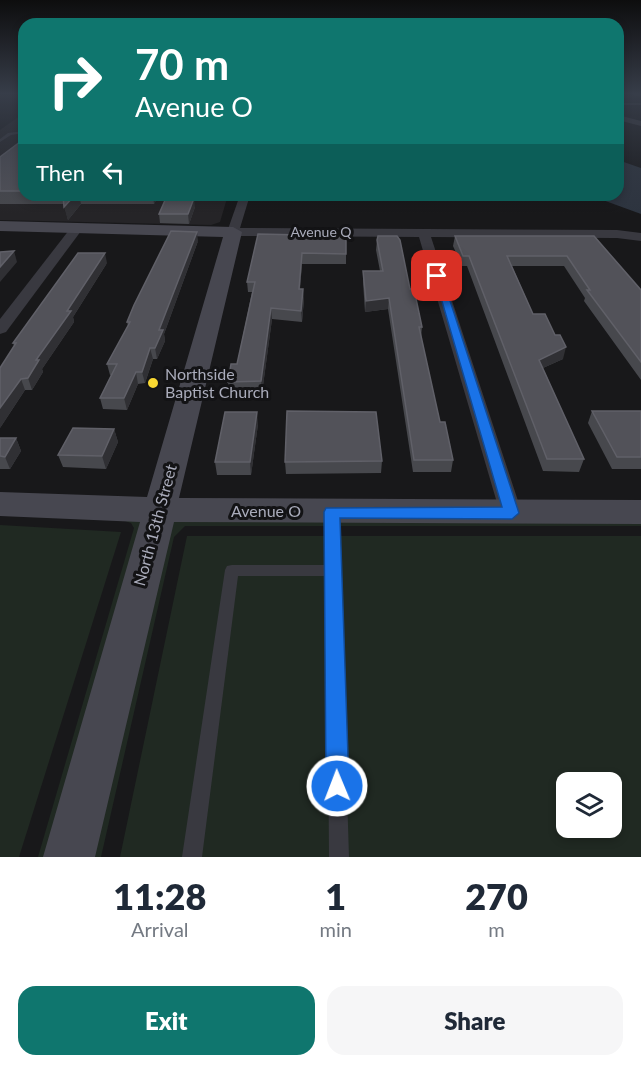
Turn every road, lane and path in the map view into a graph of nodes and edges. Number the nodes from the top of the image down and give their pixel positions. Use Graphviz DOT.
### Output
graph roads {
  1 [pos="17,133"];
  2 [pos="0,141"];
  3 [pos="243,201"];
  4 [pos="0,226"];
  5 [pos="77,228"];
  6 [pos="233,232"];
  7 [pos="424,233"];
  8 [pos="641,237"];
  9 [pos="0,329"];
  10 [pos="0,504"];
  11 [pos="159,510"];
  12 [pos="332,512"];
  13 [pos="512,513"];
  14 [pos="641,513"];
  15 [pos="333,571"];
  16 [pos="69,857"];
  17 [pos="192,857"];
  18 [pos="339,857"];
  1 -- 2 [label="lane"];
  3 -- 6 [label="street, North 13th Street"];
  4 -- 5 [label="street, Avenue Q"];
  5 -- 6 [label="street, Avenue Q"];
  5 -- 9 [label="street"];
  6 -- 7 [label="street, Avenue Q"];
  6 -- 11 [label="street, North 13th Street"];
  7 -- 8 [label="street, Avenue Q"];
  7 -- 13 [label="street"];
  10 -- 11 [label="street, Avenue O"];
  11 -- 12 [label="street, Avenue O"];
  11 -- 16 [label="street, North 13th Street"];
  12 -- 13 [label="street, Avenue O"];
  12 -- 15 [label="lane"];
  13 -- 14 [label="street, Avenue O"];
  15 -- 17 [label="lane"];
  15 -- 18 [label="lane"];
}
